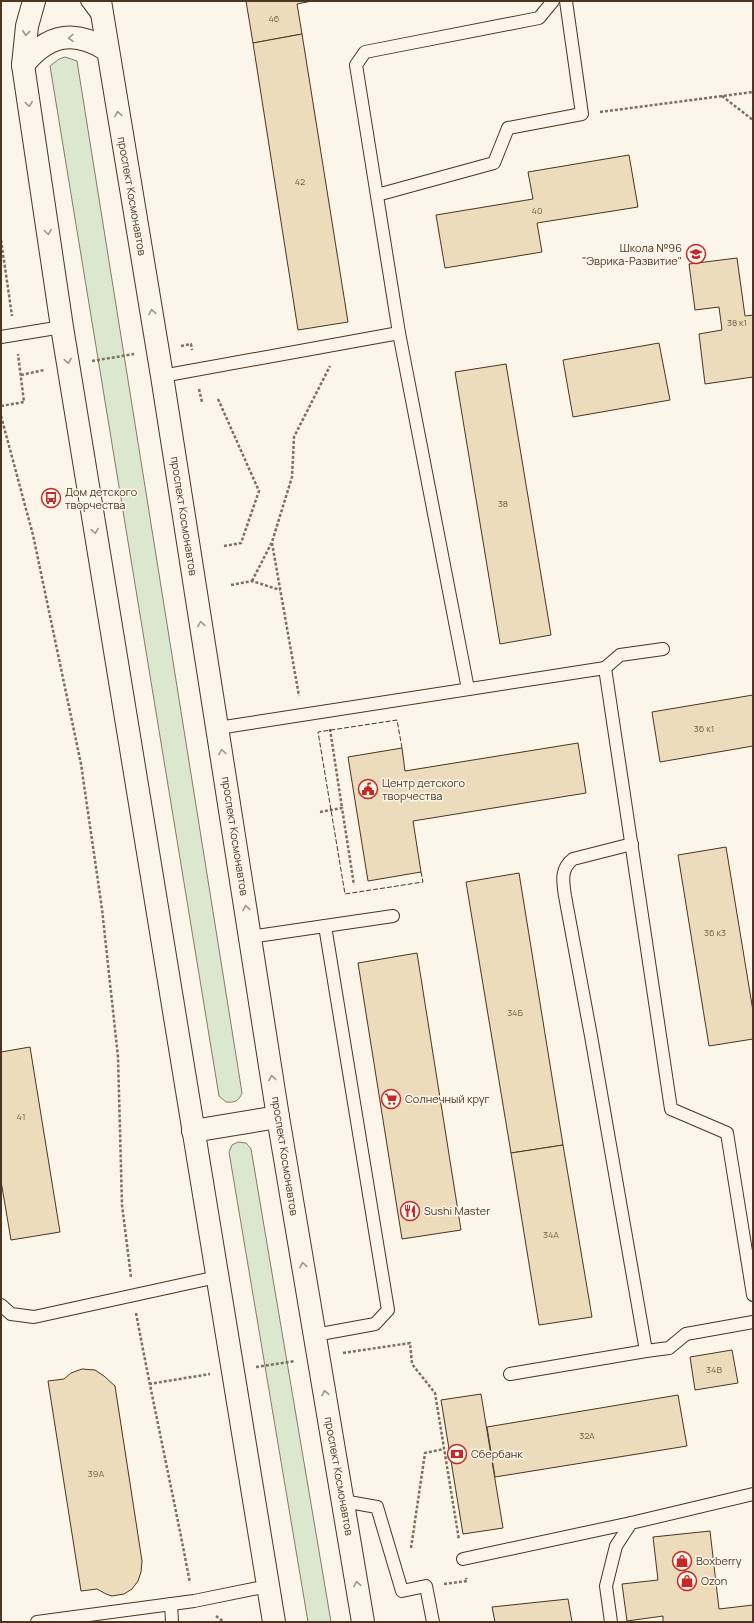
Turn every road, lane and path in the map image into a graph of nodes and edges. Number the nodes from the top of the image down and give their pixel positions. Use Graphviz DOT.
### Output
graph roads {
  1 [pos="34,1"];
  2 [pos="87,1"];
  3 [pos="553,1"];
  4 [pos="566,1"];
  5 [pos="101,11"];
  6 [pos="107,50"];
  7 [pos="23,65"];
  8 [pos="753,92"];
  9 [pos="722,96"];
  10 [pos="582,114"];
  11 [pos="753,120"];
  12 [pos="377,195"];
  13 [pos="62,327"];
  14 [pos="400,333"];
  15 [pos="1,337"];
  16 [pos="341,343"];
  17 [pos="162,376"];
  18 [pos="218,399"];
  19 [pos="1,416"];
  20 [pos="272,542"];
  21 [pos="224,546"];
  22 [pos="252,581"];
  23 [pos="230,585"];
  24 [pos="280,590"];
  25 [pos="663,649"];
  26 [pos="605,668"];
  27 [pos="468,689"];
  28 [pos="300,702"];
  29 [pos="329,722"];
  30 [pos="218,728"];
  31 [pos="342,808"];
  32 [pos="320,812"];
  33 [pos="632,844"];
  34 [pos="354,885"];
  35 [pos="393,916"];
  36 [pos="325,926"];
  37 [pos="250,937"];
  38 [pos="278,1117"];
  39 [pos="193,1131"];
  40 [pos="217,1277"];
  41 [pos="133,1295"];
  42 [pos="753,1295"];
  43 [pos="1,1305"];
  44 [pos="753,1322"];
  45 [pos="315,1335"];
  46 [pos="646,1351"];
  47 [pos="319,1357"];
  48 [pos="232,1371"];
  49 [pos="510,1374"];
  50 [pos="149,1384"];
  51 [pos="444,1449"];
  52 [pos="753,1494"];
  53 [pos="343,1500"];
  54 [pos="632,1523"];
  55 [pos="411,1551"];
  56 [pos="463,1559"];
  57 [pos="268,1586"];
  58 [pos="426,1586"];
  59 [pos="194,1601"];
  60 [pos="171,1604"];
  61 [pos="36,1622"];
  62 [pos="172,1622"];
  63 [pos="224,1622"];
  64 [pos="274,1622"];
  65 [pos="363,1622"];
  66 [pos="433,1622"];
  67 [pos="611,1622"];
  1 -- 7 [label="main road, one-way"];
  2 -- 5 [label="lane"];
  3 -- 12 [label="lane"];
  4 -- 10 [label="lane"];
  5 -- 6 [label="main road, проспект Космонавтов"];
  6 -- 7 [label="main road, one-way"];
  17 -- 6 [label="main road, проспект Космонавтов, one-way"];
  7 -- 13 [label="main road, one-way"];
  8 -- 9 [label="path"];
  9 -- 10 [label="path"];
  9 -- 11 [label="path"];
  10 -- 12 [label="lane"];
  12 -- 14 [label="lane"];
  13 -- 15 [label="lane"];
  13 -- 39 [label="main road, one-way"];
  14 -- 16 [label="lane"];
  14 -- 27 [label="lane"];
  16 -- 17 [label="lane"];
  16 -- 20 [label="path"];
  30 -- 17 [label="main road, проспект Космонавтов, one-way"];
  18 -- 21 [label="path"];
  19 -- 41 [label="path"];
  20 -- 22 [label="path"];
  20 -- 24 [label="path"];
  22 -- 23 [label="path"];
  22 -- 24 [label="path"];
  24 -- 28 [label="path"];
  25 -- 26 [label="lane"];
  26 -- 27 [label="lane"];
  26 -- 33 [label="lane"];
  27 -- 30 [label="lane"];
  29 -- 31 [label="path"];
  37 -- 30 [label="main road, проспект Космонавтов, one-way"];
  31 -- 32 [label="path"];
  31 -- 34 [label="path"];
  33 -- 42 [label="lane"];
  33 -- 46 [label="lane"];
  35 -- 36 [label="lane"];
  36 -- 37 [label="lane"];
  36 -- 45 [label="lane"];
  38 -- 37 [label="main road, проспект Космонавтов, one-way"];
  38 -- 39 [label="main road"];
  45 -- 38 [label="main road, проспект Космонавтов, one-way"];
  39 -- 40 [label="main road"];
  40 -- 41 [label="lane"];
  40 -- 48 [label="main road"];
  41 -- 43 [label="lane"];
  41 -- 50 [label="path"];
  44 -- 46 [label="lane"];
  45 -- 47 [label="main road, проспект Космонавтов"];
  46 -- 49 [label="lane"];
  47 -- 48 [label="path"];
  47 -- 51 [label="path"];
  53 -- 47 [label="main road, проспект Космонавтов, one-way"];
  48 -- 50 [label="path"];
  48 -- 57 [label="main road"];
  50 -- 59 [label="path"];
  51 -- 55 [label="path"];
  51 -- 56 [label="path"];
  52 -- 54 [label="lane"];
  53 -- 58 [label="lane"];
  65 -- 53 [label="main road, проспект Космонавтов, one-way"];
  54 -- 56 [label="lane"];
  54 -- 67 [label="lane"];
  56 -- 58 [label="path"];
  57 -- 59 [label="lane"];
  57 -- 64 [label="main road"];
  58 -- 66 [label="lane"];
  59 -- 60 [label="lane"];
  59 -- 63 [label="path"];
  60 -- 61 [label="lane"];
  60 -- 62 [label="lane"];
}
